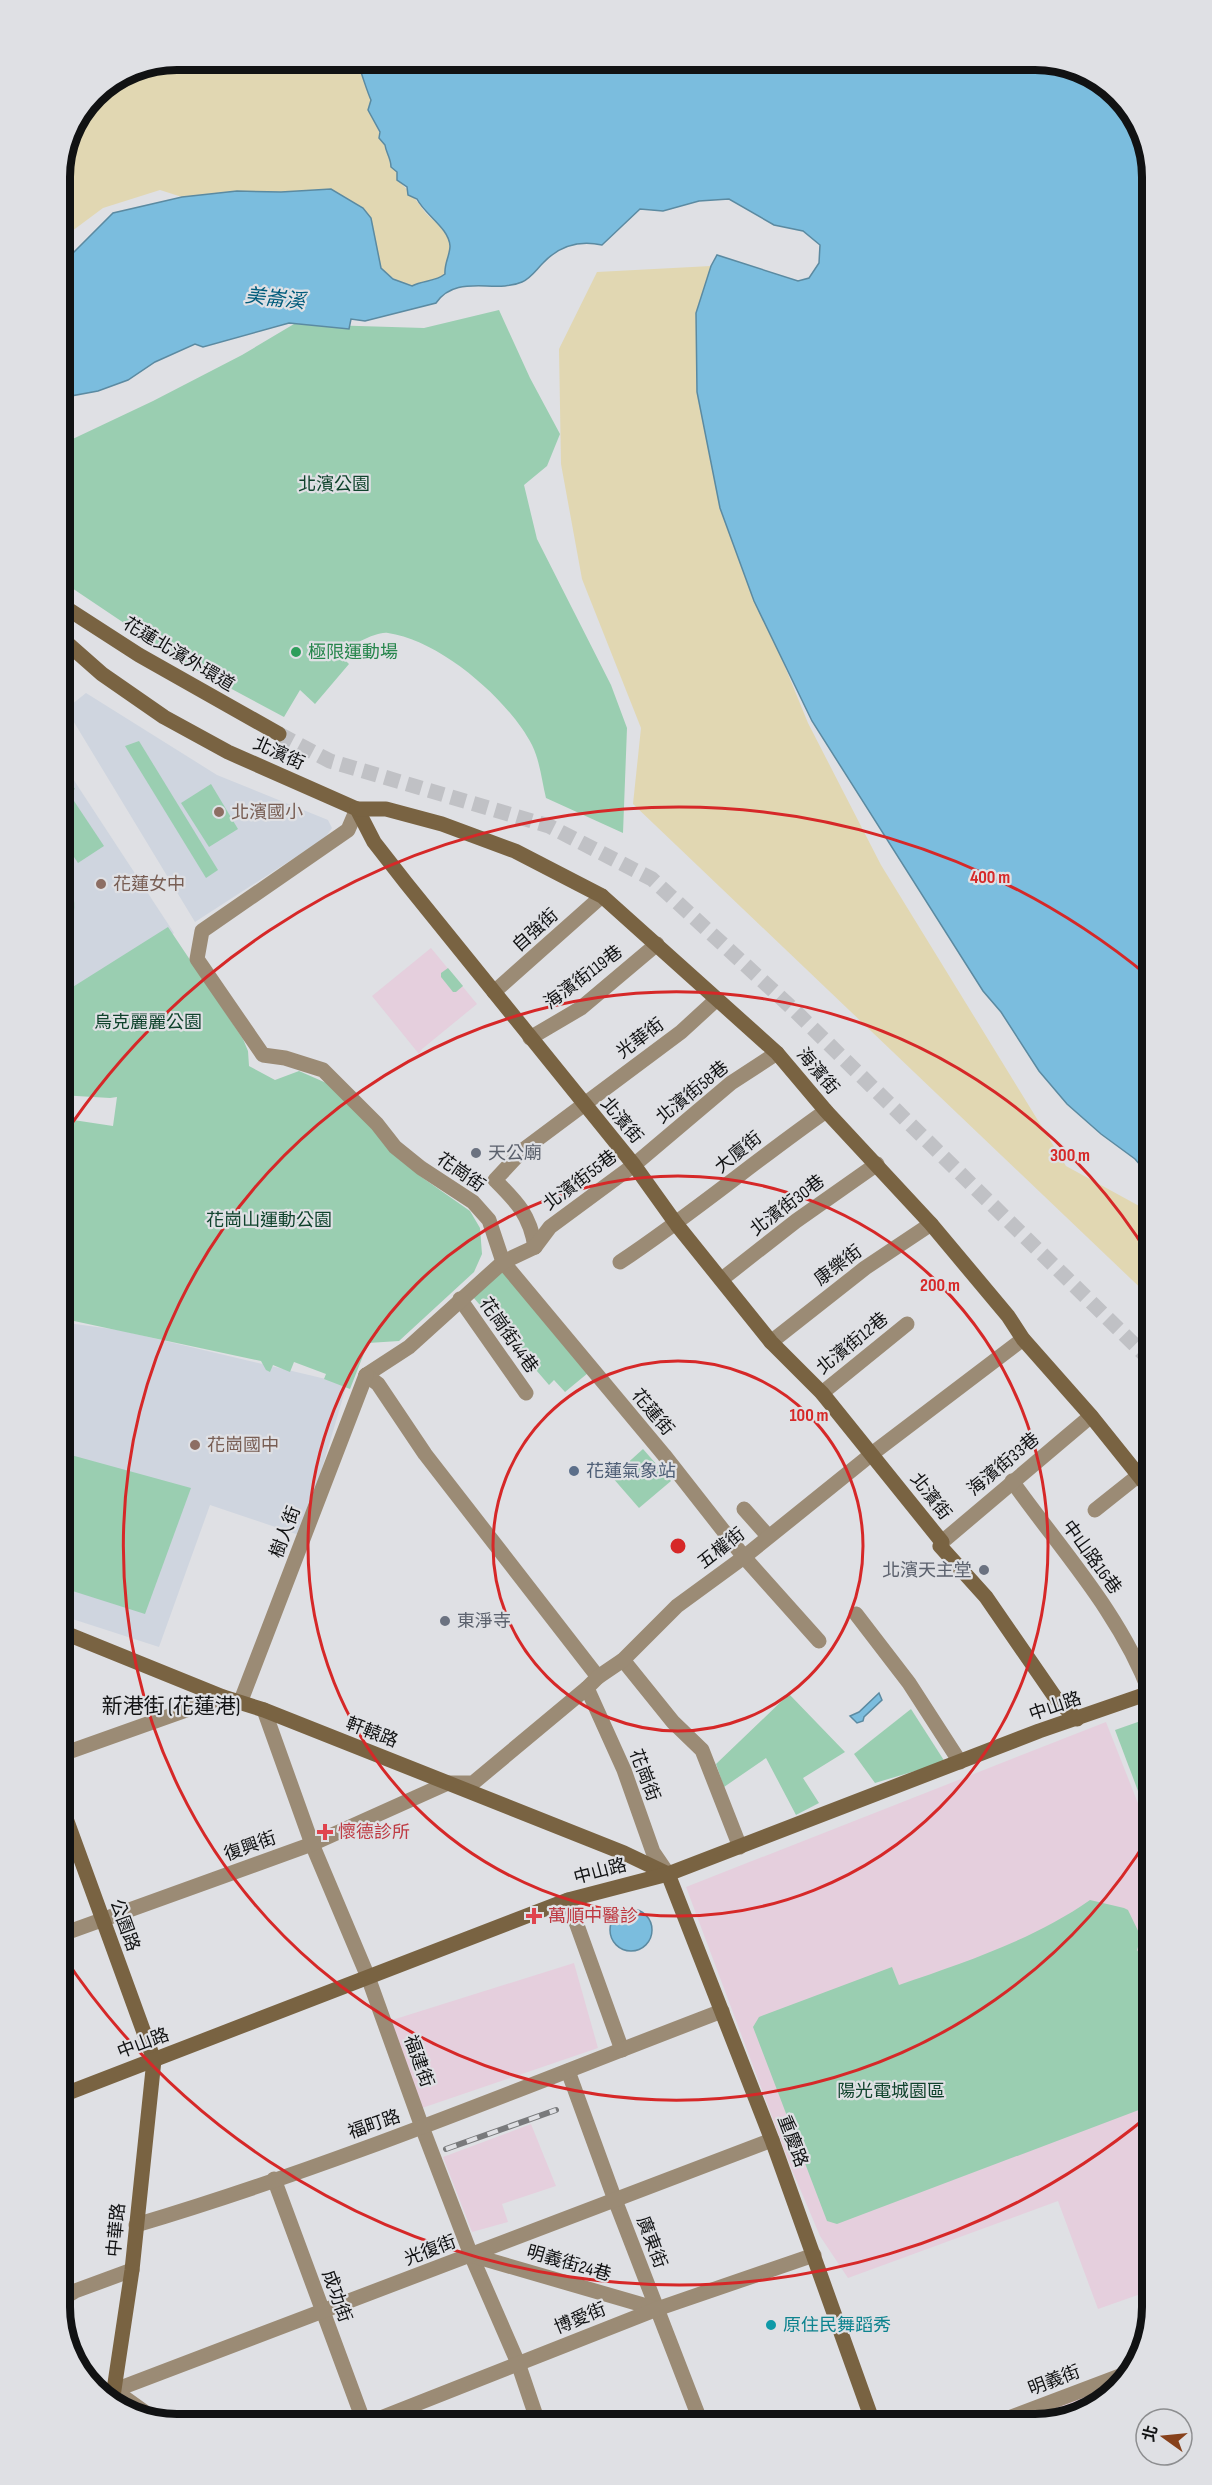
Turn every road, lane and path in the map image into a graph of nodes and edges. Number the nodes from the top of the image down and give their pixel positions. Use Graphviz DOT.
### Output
graph roads {
  1 [pos="71,611"];
  2 [pos="71,646"];
  3 [pos="279,734"];
  4 [pos="357,809"];
  5 [pos="602,896"];
  6 [pos="657,944"];
  7 [pos="494,992"];
  8 [pos="717,999"];
  9 [pos="530,1038"];
  10 [pos="777,1053"];
  11 [pos="584,1105"];
  12 [pos="826,1111"];
  13 [pos="877,1164"];
  14 [pos="634,1165"];
  15 [pos="931,1224"];
  16 [pos="676,1225"];
  17 [pos="535,1247"];
  18 [pos="503,1262"];
  19 [pos="620,1262"];
  20 [pos="722,1280"];
  21 [pos="460,1299"];
  22 [pos="907,1324"];
  23 [pos="1023,1339"];
  24 [pos="771,1342"];
  25 [pos="366,1376"];
  26 [pos="526,1393"];
  27 [pos="822,1393"];
  28 [pos="1091,1416"];
  29 [pos="873,1454"];
  30 [pos="1139,1475"];
  31 [pos="1142,1479"];
  32 [pos="1012,1480"];
  33 [pos="744,1509"];
  34 [pos="1095,1510"];
  35 [pos="768,1536"];
  36 [pos="942,1542"];
  37 [pos="744,1557"];
  38 [pos="856,1614"];
  39 [pos="70,1635"];
  40 [pos="819,1641"];
  41 [pos="623,1660"];
  42 [pos="1142,1672"];
  43 [pos="592,1682"];
  44 [pos="1142,1696"];
  45 [pos="223,1697"];
  46 [pos="240,1703"];
  47 [pos="264,1710"];
  48 [pos="1077,1719"];
  49 [pos="70,1751"];
  50 [pos="960,1762"];
  51 [pos="448,1783"];
  52 [pos="70,1830"];
  53 [pos="312,1844"];
  54 [pos="740,1846"];
  55 [pos="668,1874"];
  56 [pos="568,1900"];
  57 [pos="102,1919"];
  58 [pos="70,1931"];
  59 [pos="368,1977"];
  60 [pos="722,2011"];
  61 [pos="622,2049"];
  62 [pos="154,2060"];
  63 [pos="568,2071"];
  64 [pos="70,2092"];
  65 [pos="422,2127"];
  66 [pos="772,2140"];
  67 [pos="274,2180"];
  68 [pos="615,2200"];
  69 [pos="136,2225"];
  70 [pos="471,2255"];
  71 [pos="814,2255"];
  72 [pos="132,2270"];
  73 [pos="70,2294"];
  74 [pos="657,2308"];
  75 [pos="322,2312"];
  76 [pos="518,2364"];
  77 [pos="1115,2378"];
  78 [pos="111,2391"];
  79 [pos="115,2394"];
  80 [pos="360,2414"];
  81 [pos="390,2414"];
  82 [pos="535,2414"];
  83 [pos="698,2414"];
  84 [pos="870,2414"];
  85 [pos="1019,2414"];
  1 -- 3 [label="street, 花蓮北濱外環道"];
  2 -- 4 [label="street, 北濱街"];
  4 -- 5 [label="street, 海濱街"];
  4 -- 7 [label="street, 北濱街"];
  4 -- 18 [label="street, 花崗街"];
  5 -- 6 [label="street, 海濱街"];
  5 -- 7 [label="street, 自強街"];
  6 -- 8 [label="street, 海濱街"];
  6 -- 9 [label="street, 海濱街119巷"];
  7 -- 9 [label="street, 北濱街"];
  8 -- 10 [label="street, 海濱街"];
  8 -- 11 [label="street, 光華街"];
  9 -- 11 [label="street, 北濱街"];
  10 -- 12 [label="street, 海濱街"];
  10 -- 14 [label="street, 北濱街58巷"];
  11 -- 14 [label="street, 北濱街"];
  11 -- 17 [label="street, 光華街"];
  12 -- 13 [label="street, 海濱街"];
  12 -- 16 [label="street, 大廈街"];
  13 -- 15 [label="street, 海濱街"];
  13 -- 20 [label="street, 北濱街30巷"];
  14 -- 16 [label="street, 北濱街"];
  14 -- 17 [label="street, 北濱街55巷"];
  15 -- 23 [label="street, 海濱街"];
  15 -- 24 [label="street, 康樂街"];
  16 -- 19 [label="street, 大廈街"];
  16 -- 20 [label="street, 北濱街"];
  17 -- 18 [label="street"];
  18 -- 21 [label="street"];
  18 -- 37 [label="street, 花蓮街"];
  20 -- 24 [label="street, 北濱街"];
  21 -- 25 [label="street"];
  21 -- 26 [label="street, 花崗街44巷"];
  22 -- 27 [label="street, 北濱街12巷"];
  23 -- 28 [label="street, 海濱街"];
  23 -- 29 [label="street, 五權街"];
  24 -- 27 [label="street, 北濱街"];
  25 -- 43 [label="street, 花崗街"];
  25 -- 46 [label="street, 樹人街"];
  27 -- 29 [label="street, 北濱街"];
  28 -- 30 [label="street, 海濱街"];
  28 -- 32 [label="street, 海濱街33巷"];
  29 -- 35 [label="street, 五權街"];
  29 -- 36 [label="street, 北濱街"];
  30 -- 31 [label="street, 海濱街"];
  30 -- 34 [label="street"];
  32 -- 36 [label="street, 海濱街33巷"];
  32 -- 42 [label="street, 中山路16巷"];
  33 -- 35 [label="street"];
  35 -- 37 [label="street, 五權街"];
  36 -- 48 [label="street, 北濱街"];
  37 -- 40 [label="street, 花蓮街"];
  37 -- 41 [label="street, 五權街"];
  38 -- 50 [label="street"];
  39 -- 45 [label="street, 軒轅路"];
  41 -- 43 [label="street, 五權街"];
  41 -- 54 [label="street"];
  43 -- 51 [label="street, 五權街"];
  43 -- 55 [label="street, 花崗街"];
  44 -- 48 [label="street, 中山路"];
  45 -- 46 [label="street, 軒轅路"];
  45 -- 49 [label="street"];
  46 -- 47 [label="street, 軒轅路"];
  47 -- 51 [label="street, 軒轅路"];
  47 -- 53 [label="street, 福建街"];
  48 -- 50 [label="street, 中山路"];
  50 -- 54 [label="street, 中山路"];
  51 -- 53 [label="street, 復興街"];
  51 -- 55 [label="street, 軒轅路"];
  52 -- 57 [label="street, 公園路"];
  53 -- 57 [label="street, 復興街"];
  53 -- 59 [label="street, 福建街"];
  54 -- 55 [label="street, 中山路"];
  55 -- 56 [label="street, 中山路"];
  55 -- 60 [label="street, 重慶路"];
  56 -- 59 [label="street, 中山路"];
  56 -- 61 [label="street"];
  57 -- 58 [label="street, 復興街"];
  57 -- 62 [label="street, 公園路"];
  59 -- 62 [label="street, 中山路"];
  59 -- 65 [label="street, 福建街"];
  60 -- 61 [label="street, 福町路"];
  60 -- 66 [label="street, 重慶路"];
  61 -- 63 [label="street, 福町路"];
  62 -- 64 [label="street, 中山路"];
  62 -- 69 [label="street, 中華路"];
  63 -- 65 [label="street, 福町路"];
  63 -- 68 [label="street, 廣東街"];
  65 -- 67 [label="street, 福町路"];
  65 -- 70 [label="street, 福建街"];
  66 -- 68 [label="street, 光復街"];
  66 -- 71 [label="street, 重慶路"];
  67 -- 69 [label="street, 福町路"];
  67 -- 75 [label="street, 成功街"];
  68 -- 70 [label="street, 光復街"];
  68 -- 74 [label="street, 廣東街"];
  69 -- 72 [label="street, 中華路"];
  70 -- 74 [label="street, 明義街24巷"];
  70 -- 75 [label="street, 光復街"];
  70 -- 76 [label="street, 福建街"];
  71 -- 74 [label="street, 博愛街"];
  71 -- 84 [label="street, 重慶路"];
  72 -- 73 [label="street"];
  72 -- 78 [label="street, 中華路"];
  74 -- 76 [label="street, 博愛街"];
  74 -- 83 [label="street, 廣東街"];
  75 -- 79 [label="street, 光復街"];
  75 -- 80 [label="street, 成功街"];
  76 -- 81 [label="street, 博愛街"];
  76 -- 82 [label="street, 福建街"];
  77 -- 85 [label="street, 明義街"];
}
